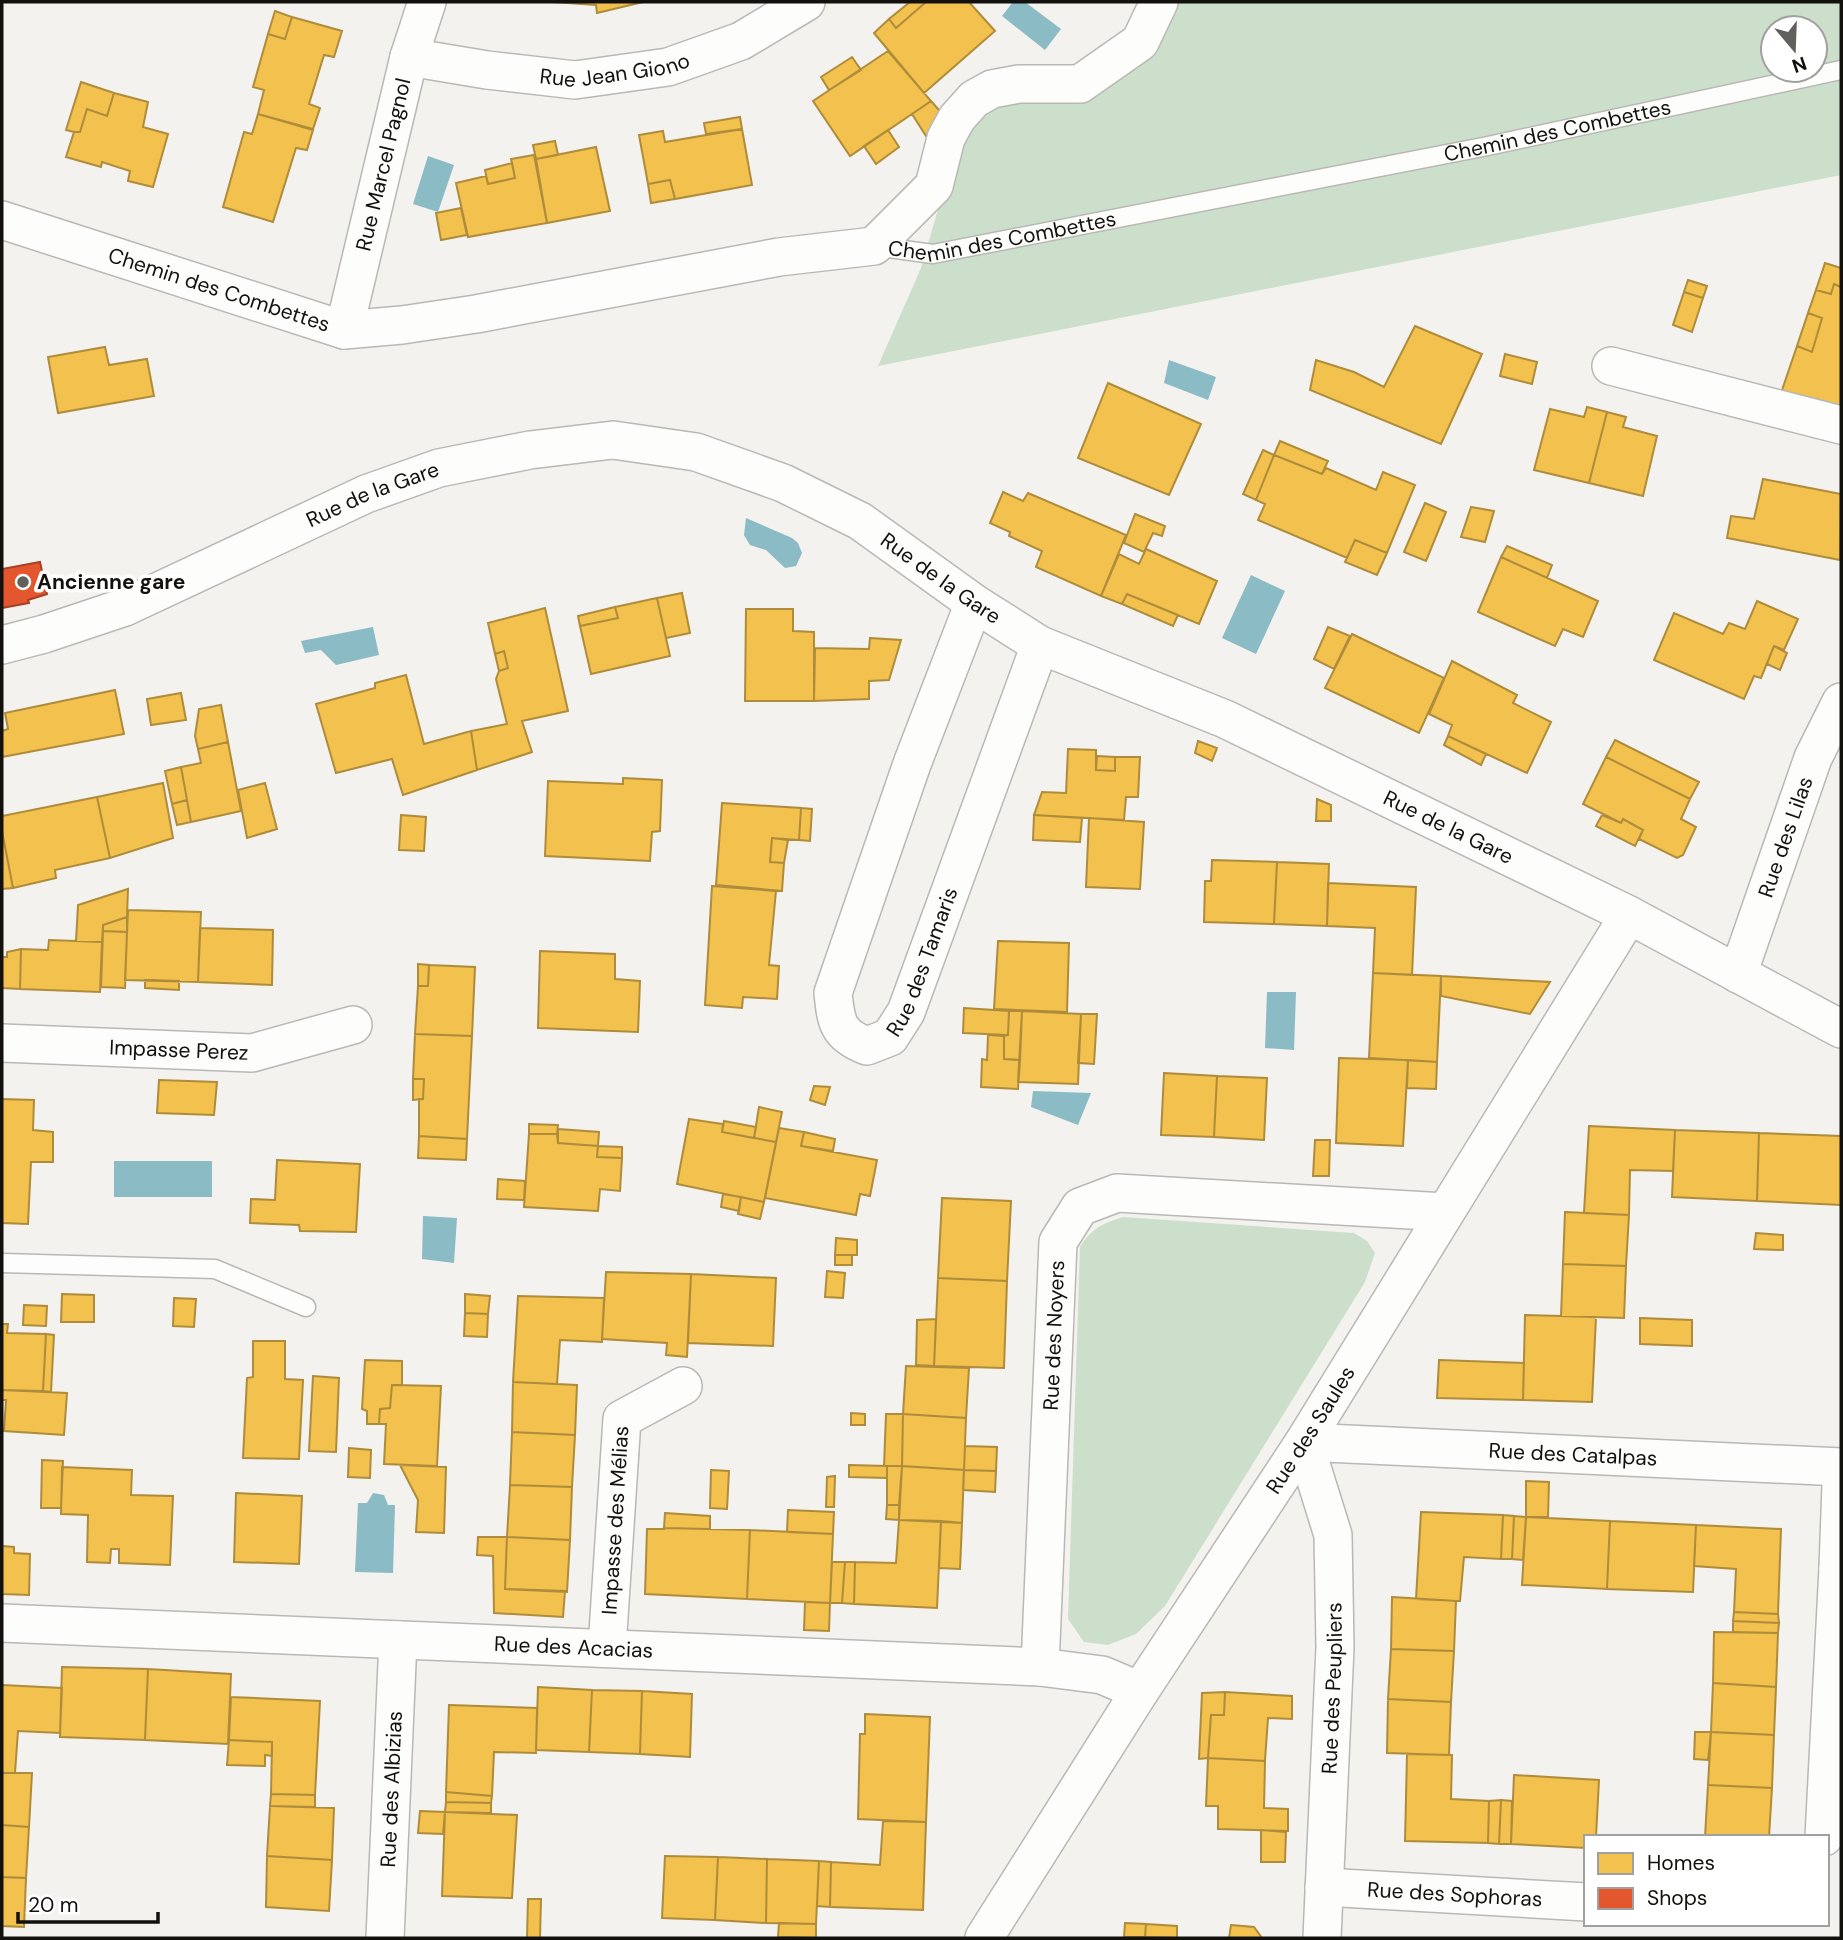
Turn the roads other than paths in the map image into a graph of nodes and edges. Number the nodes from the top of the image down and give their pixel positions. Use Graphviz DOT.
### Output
graph roads {
  1 [pos="427,2"];
  2 [pos="806,2"];
  3 [pos="1159,2"];
  4 [pos="409,57"];
  5 [pos="1841,70"];
  6 [pos="2,220"];
  7 [pos="874,246"];
  8 [pos="344,330"];
  9 [pos="1611,366"];
  10 [pos="1841,425"];
  11 [pos="974,603"];
  12 [pos="2,645"];
  13 [pos="1041,645"];
  14 [pos="1841,702"];
  15 [pos="1629,915"];
  16 [pos="1738,974"];
  17 [pos="353,1025"];
  18 [pos="1841,1029"];
  19 [pos="2,1043"];
  20 [pos="1445,1212"];
  21 [pos="2,1262"];
  22 [pos="306,1307"];
  23 [pos="683,1387"];
  24 [pos="1304,1442"];
  25 [pos="1841,1467"];
  26 [pos="1841,1485"];
  27 [pos="1840,1568"];
  28 [pos="2,1623"];
  29 [pos="398,1640"];
  30 [pos="607,1648"];
  31 [pos="1040,1667"];
  32 [pos="1140,1691"];
  33 [pos="1824,1835"];
  34 [pos="1324,1887"];
  35 [pos="1584,1902"];
  36 [pos="385,1938"];
  37 [pos="984,1938"];
  38 [pos="1322,1938"];
  1 -- 4 [label="street, Rue Marcel Pagnol"];
  2 -- 4 [label="street, Rue Jean Giono"];
  3 -- 7 [label="street"];
  4 -- 8 [label="street, Rue Marcel Pagnol"];
  5 -- 7 [label="lane, Chemin des Combettes"];
  6 -- 8 [label="street, Chemin des Combettes"];
  7 -- 8 [label="street, Chemin des Combettes"];
  9 -- 10 [label="street"];
  11 -- 12 [label="street, Rue de la Gare"];
  11 -- 13 [label="street, Rue de la Gare"];
  11 -- 13 [label="street, Rue des Tamaris"];
  13 -- 15 [label="street, Rue de la Gare"];
  14 -- 16 [label="street, Rue des Lilas"];
  15 -- 16 [label="street, Rue de la Gare"];
  15 -- 20 [label="street, Rue des Saules"];
  16 -- 18 [label="street, Rue de la Gare"];
  17 -- 19 [label="street, Impasse Perez"];
  20 -- 24 [label="street, Rue des Saules"];
  20 -- 31 [label="street, Rue des Noyers"];
  21 -- 22 [label="lane"];
  23 -- 30 [label="street, Impasse des Mélias"];
  24 -- 25 [label="street, Rue des Catalpas"];
  24 -- 32 [label="street, Rue des Saules"];
  24 -- 34 [label="street, Rue des Peupliers"];
  26 -- 27 [label="street"];
  27 -- 33 [label="street"];
  28 -- 29 [label="street, Rue des Acacias"];
  29 -- 30 [label="street, Rue des Acacias"];
  29 -- 36 [label="street, Rue des Albizias"];
  30 -- 31 [label="street, Rue des Acacias"];
  31 -- 32 [label="street, Rue des Acacias"];
  32 -- 37 [label="street, Rue des Saules"];
  34 -- 35 [label="street, Rue des Sophoras"];
  34 -- 38 [label="street, Rue des Peupliers"];
}
